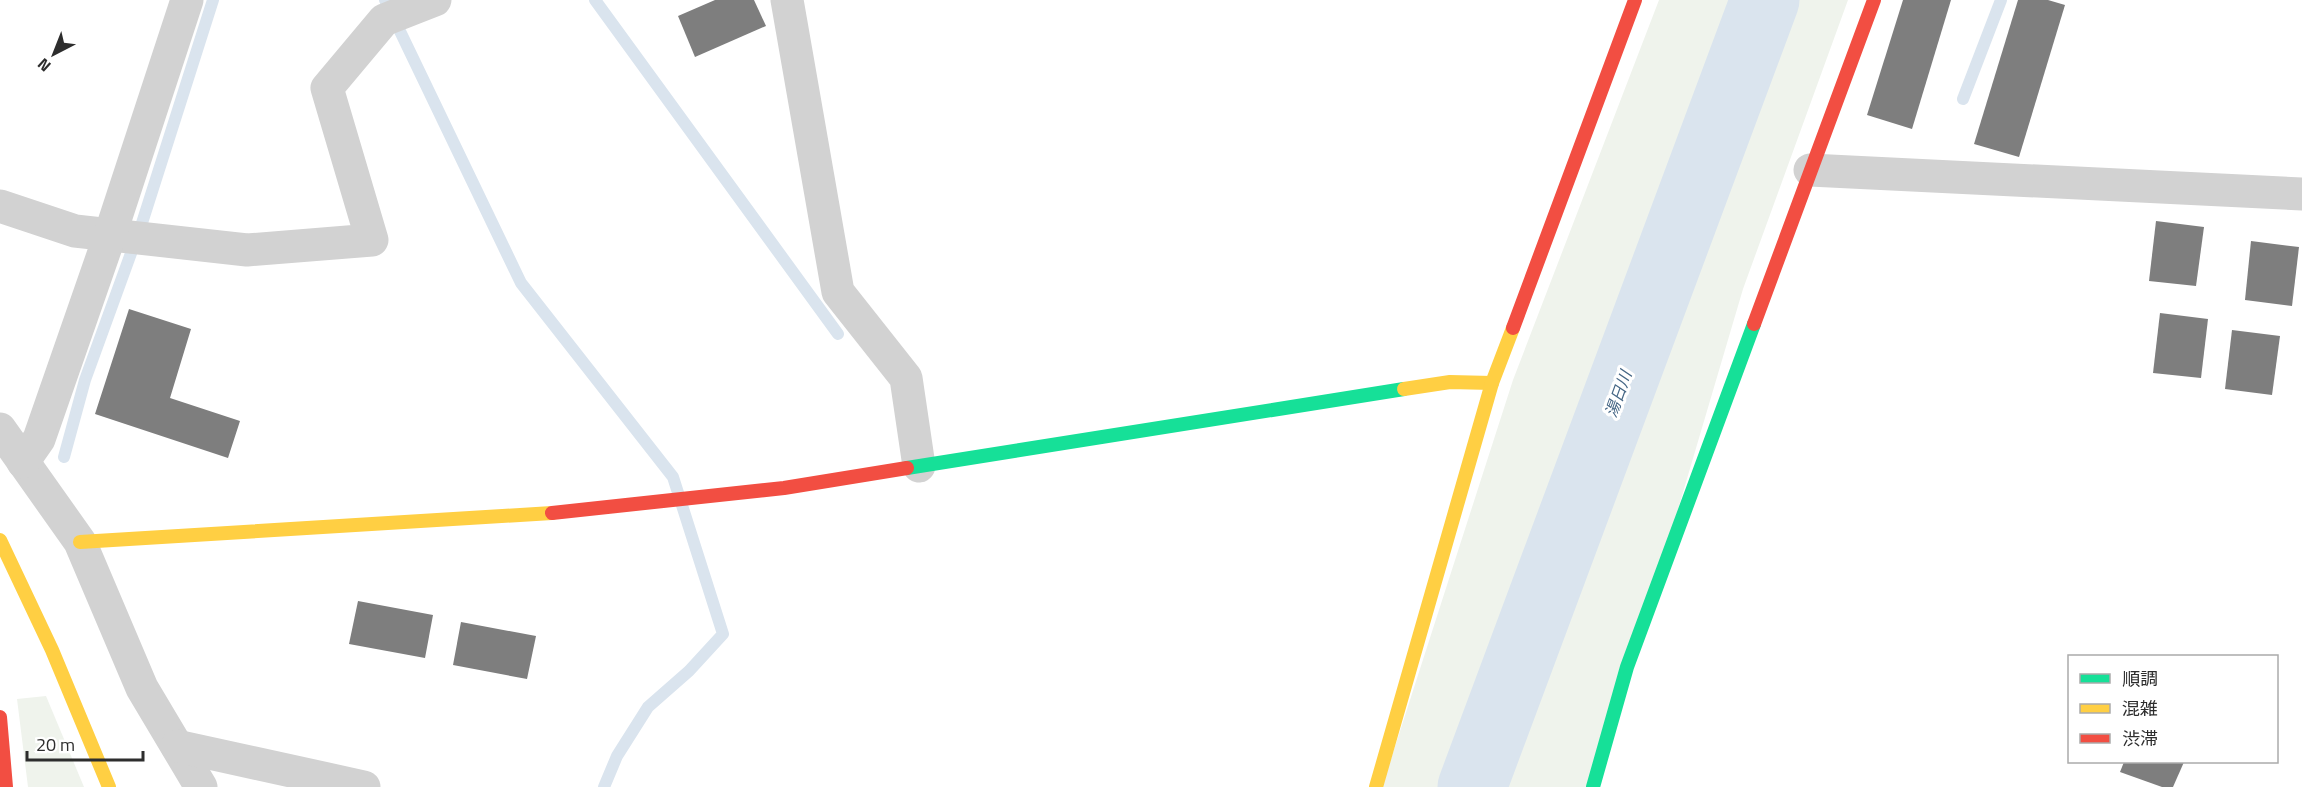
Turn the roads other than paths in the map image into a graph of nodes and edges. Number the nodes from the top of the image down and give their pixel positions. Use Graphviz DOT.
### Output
graph roads {
  1 [pos="187,0"];
  2 [pos="787,0"];
  3 [pos="1635,0"];
  4 [pos="1874,0"];
  5 [pos="425,4"];
  6 [pos="1810,170"];
  7 [pos="2302,194"];
  8 [pos="0,206"];
  9 [pos="112,235"];
  10 [pos="1492,383"];
  11 [pos="0,429"];
  12 [pos="23,462"];
  13 [pos="919,466"];
  14 [pos="0,540"];
  15 [pos="80,542"];
  16 [pos="0,717"];
  17 [pos="177,746"];
  18 [pos="6,787"];
  19 [pos="109,787"];
  20 [pos="201,787"];
  21 [pos="364,787"];
  22 [pos="1376,787"];
  23 [pos="1593,787"];
  1 -- 9 [label="street"];
  2 -- 13 [label="street"];
  3 -- 10 [label="main road"];
  4 -- 6 [label="main road"];
  5 -- 9 [label="street"];
  6 -- 7 [label="street"];
  6 -- 23 [label="main road"];
  8 -- 9 [label="street"];
  9 -- 12 [label="street"];
  10 -- 13 [label="main road"];
  10 -- 22 [label="main road"];
  11 -- 12 [label="street"];
  12 -- 15 [label="street"];
  13 -- 15 [label="main road"];
  14 -- 19 [label="main road"];
  15 -- 17 [label="street"];
  16 -- 18 [label="main road"];
  17 -- 20 [label="street"];
  17 -- 21 [label="street"];
}
